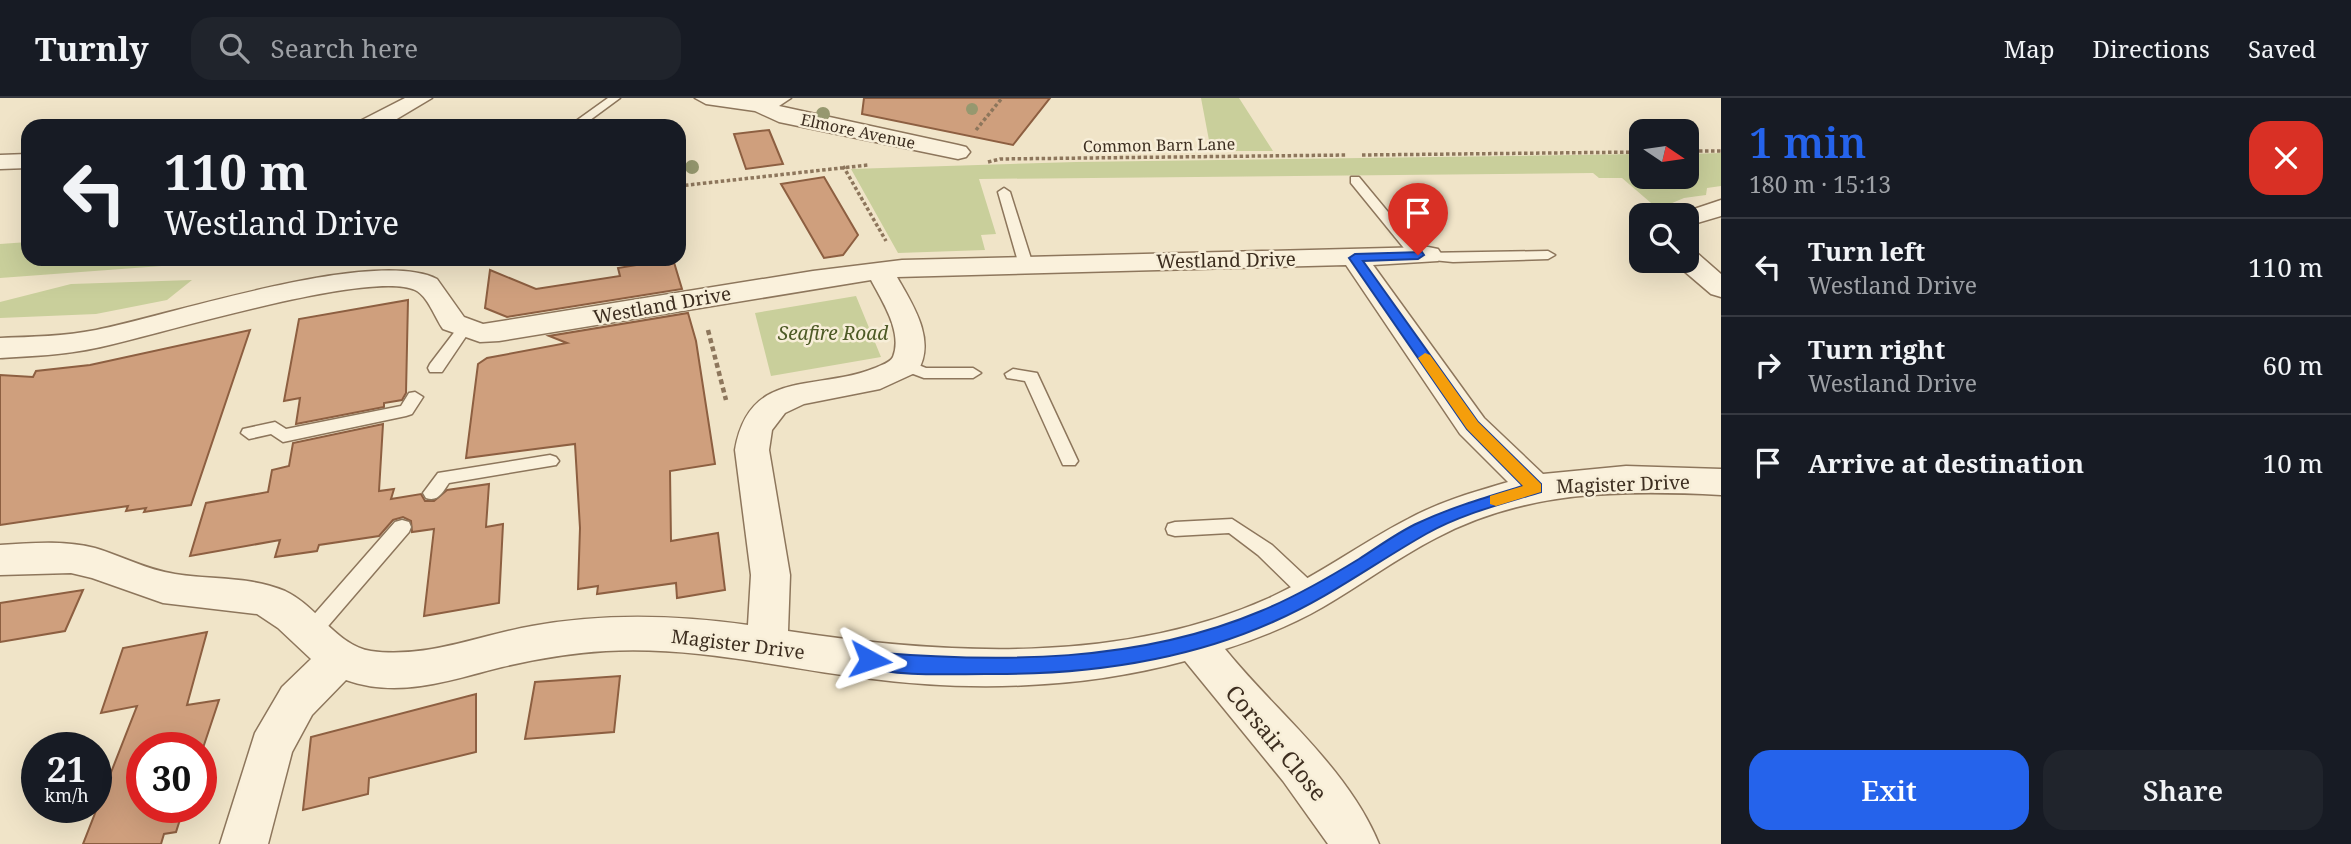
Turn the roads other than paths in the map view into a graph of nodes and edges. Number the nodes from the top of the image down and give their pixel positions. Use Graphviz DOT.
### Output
graph roads {
  1 [pos="421,98"];
  2 [pos="615,98"];
  3 [pos="706,98"];
  4 [pos="770,102"];
  5 [pos="381,119"];
  6 [pos="585,119"];
  7 [pos="958,152"];
  8 [pos="21,161"];
  9 [pos="0,162"];
  10 [pos="1355,180"];
  11 [pos="1004,192"];
  12 [pos="1721,208"];
  13 [pos="1699,214"];
  14 [pos="1423,255"];
  15 [pos="1548,256"];
  16 [pos="1355,258"];
  17 [pos="1026,265"];
  18 [pos="1699,269"];
  19 [pos="891,270"];
  20 [pos="1721,288"];
  21 [pos="464,328"];
  22 [pos="0,348"];
  23 [pos="906,365"];
  24 [pos="436,368"];
  25 [pos="973,373"];
  26 [pos="1013,374"];
  27 [pos="415,397"];
  28 [pos="249,433"];
  29 [pos="550,461"];
  30 [pos="1069,461"];
  31 [pos="1721,482"];
  32 [pos="1535,488"];
  33 [pos="432,493"];
  34 [pos="402,527"];
  35 [pos="1175,529"];
  36 [pos="0,560"];
  37 [pos="1311,594"];
  38 [pos="1195,642"];
  39 [pos="325,646"];
  40 [pos="764,646"];
  41 [pos="244,844"];
  42 [pos="1355,844"];
  1 -- 5 [label="street"];
  2 -- 6 [label="lane"];
  3 -- 4 [label="street, Elmore Avenue"];
  4 -- 7 [label="street, Elmore Avenue"];
  8 -- 9 [label="street"];
  10 -- 14 [label="lane"];
  11 -- 17 [label="lane"];
  12 -- 13 [label="street"];
  14 -- 15 [label="lane"];
  14 -- 16 [label="street, Westland Drive"];
  16 -- 17 [label="street, Westland Drive"];
  16 -- 32 [label="street"];
  17 -- 19 [label="street, Westland Drive"];
  18 -- 20 [label="street"];
  19 -- 21 [label="street, Westland Drive"];
  19 -- 23 [label="street"];
  21 -- 22 [label="street"];
  21 -- 24 [label="lane"];
  23 -- 25 [label="lane"];
  23 -- 40 [label="street"];
  26 -- 30 [label="lane"];
  27 -- 28 [label="lane"];
  29 -- 33 [label="lane"];
  31 -- 32 [label="street, Magister Drive"];
  32 -- 37 [label="street, Magister Drive"];
  34 -- 39 [label="lane"];
  35 -- 37 [label="lane"];
  36 -- 39 [label="street, Magister Drive"];
  37 -- 38 [label="street, Magister Drive"];
  38 -- 40 [label="street, Magister Drive"];
  38 -- 42 [label="street, Corsair Close"];
  39 -- 40 [label="street, Magister Drive"];
  39 -- 41 [label="street"];
}
